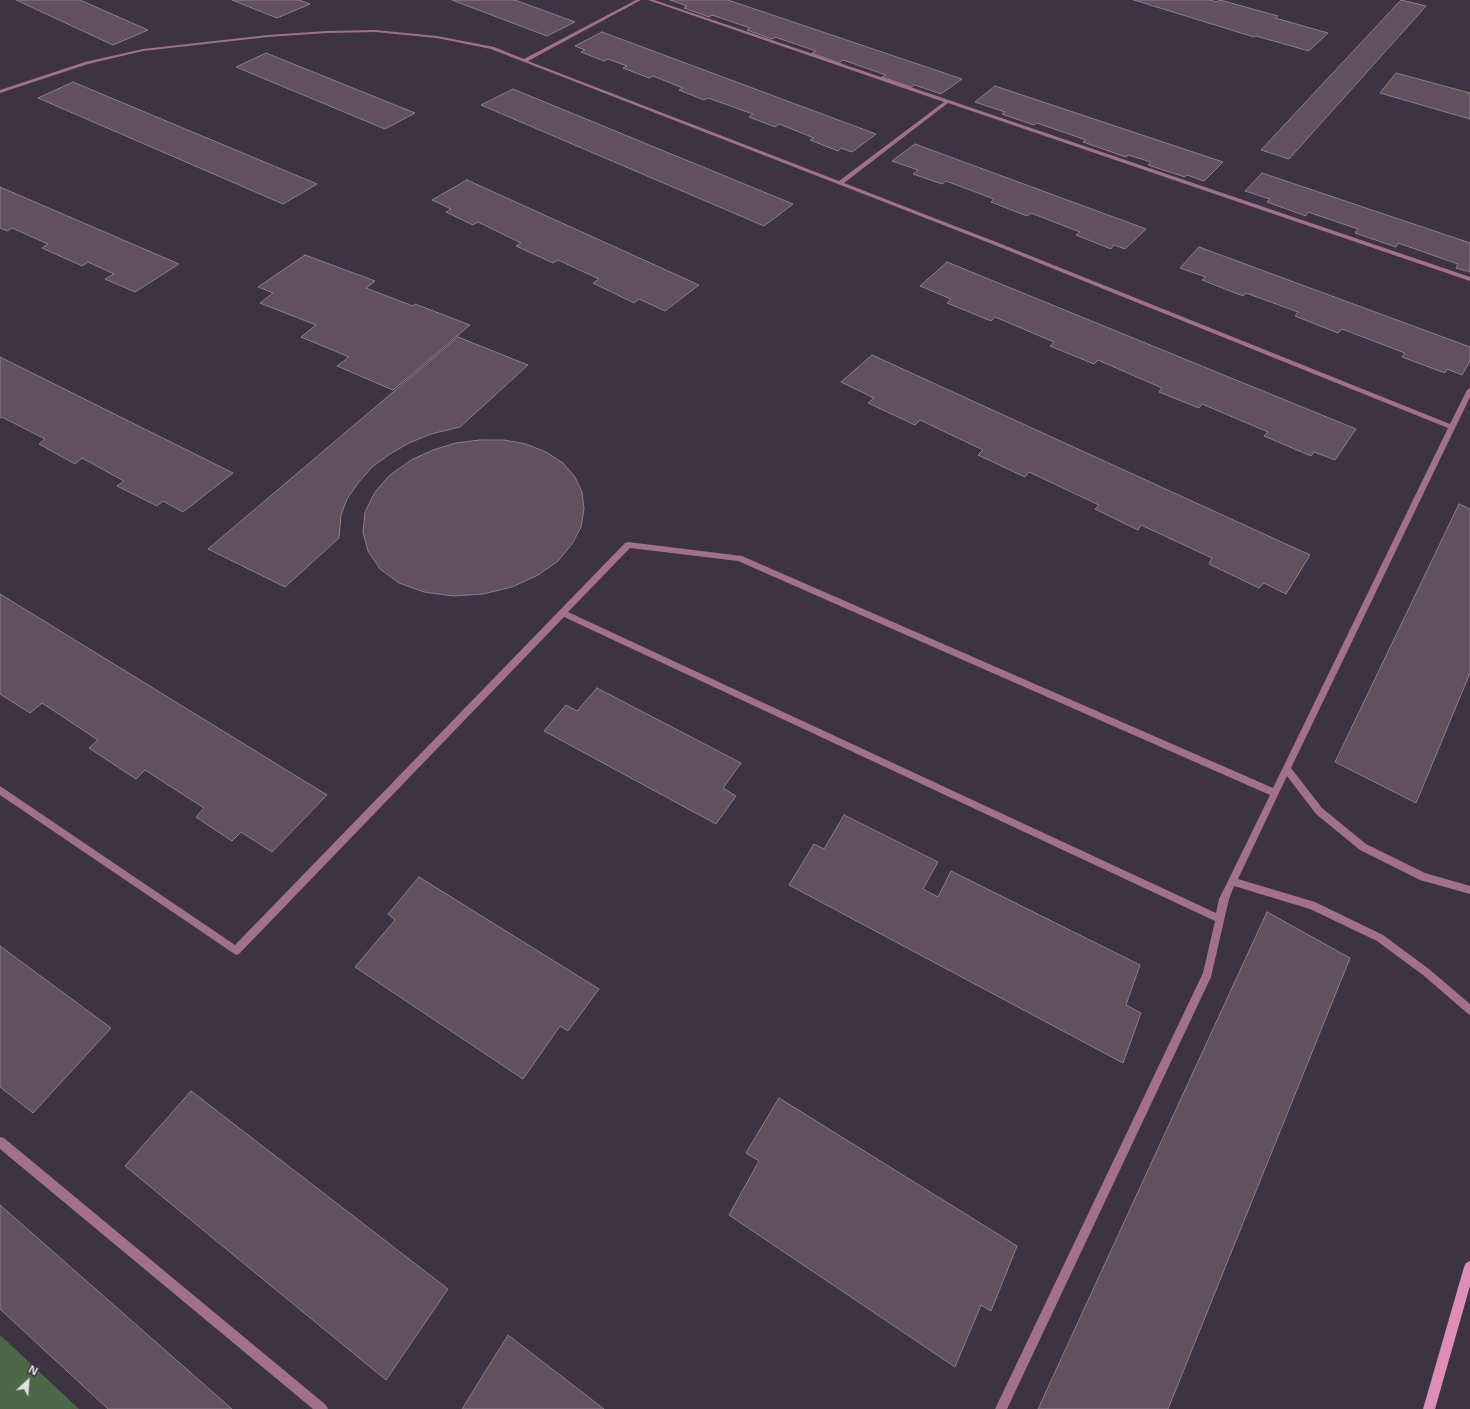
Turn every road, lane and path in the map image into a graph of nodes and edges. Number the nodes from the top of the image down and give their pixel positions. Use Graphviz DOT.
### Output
graph roads {
  1 [pos="639,0"];
  2 [pos="650,0"];
  3 [pos="526,60"];
  4 [pos="0,92"];
  5 [pos="948,101"];
  6 [pos="840,183"];
  7 [pos="1470,279"];
  8 [pos="1470,390"];
  9 [pos="1452,427"];
  10 [pos="563,613"];
  11 [pos="1287,769"];
  12 [pos="0,790"];
  13 [pos="1275,793"];
  14 [pos="1232,881"];
  15 [pos="1470,890"];
  16 [pos="1220,919"];
  17 [pos="1470,1010"];
  18 [pos="0,1142"];
  19 [pos="1470,1267"];
  20 [pos="322,1409"];
  21 [pos="1001,1409"];
  22 [pos="1429,1409"];
  1 -- 3 [label="lane"];
  2 -- 5 [label="lane"];
  3 -- 4 [label="lane"];
  3 -- 6 [label="lane"];
  5 -- 6 [label="lane"];
  5 -- 7 [label="lane"];
  6 -- 9 [label="lane"];
  8 -- 9 [label="lane"];
  9 -- 11 [label="lane"];
  10 -- 12 [label="lane"];
  10 -- 13 [label="lane"];
  10 -- 16 [label="lane"];
  11 -- 13 [label="lane"];
  11 -- 15 [label="lane"];
  13 -- 14 [label="lane"];
  14 -- 16 [label="lane"];
  14 -- 17 [label="lane"];
  16 -- 21 [label="lane"];
  18 -- 20 [label="lane"];
  19 -- 22 [label="street"];
}
